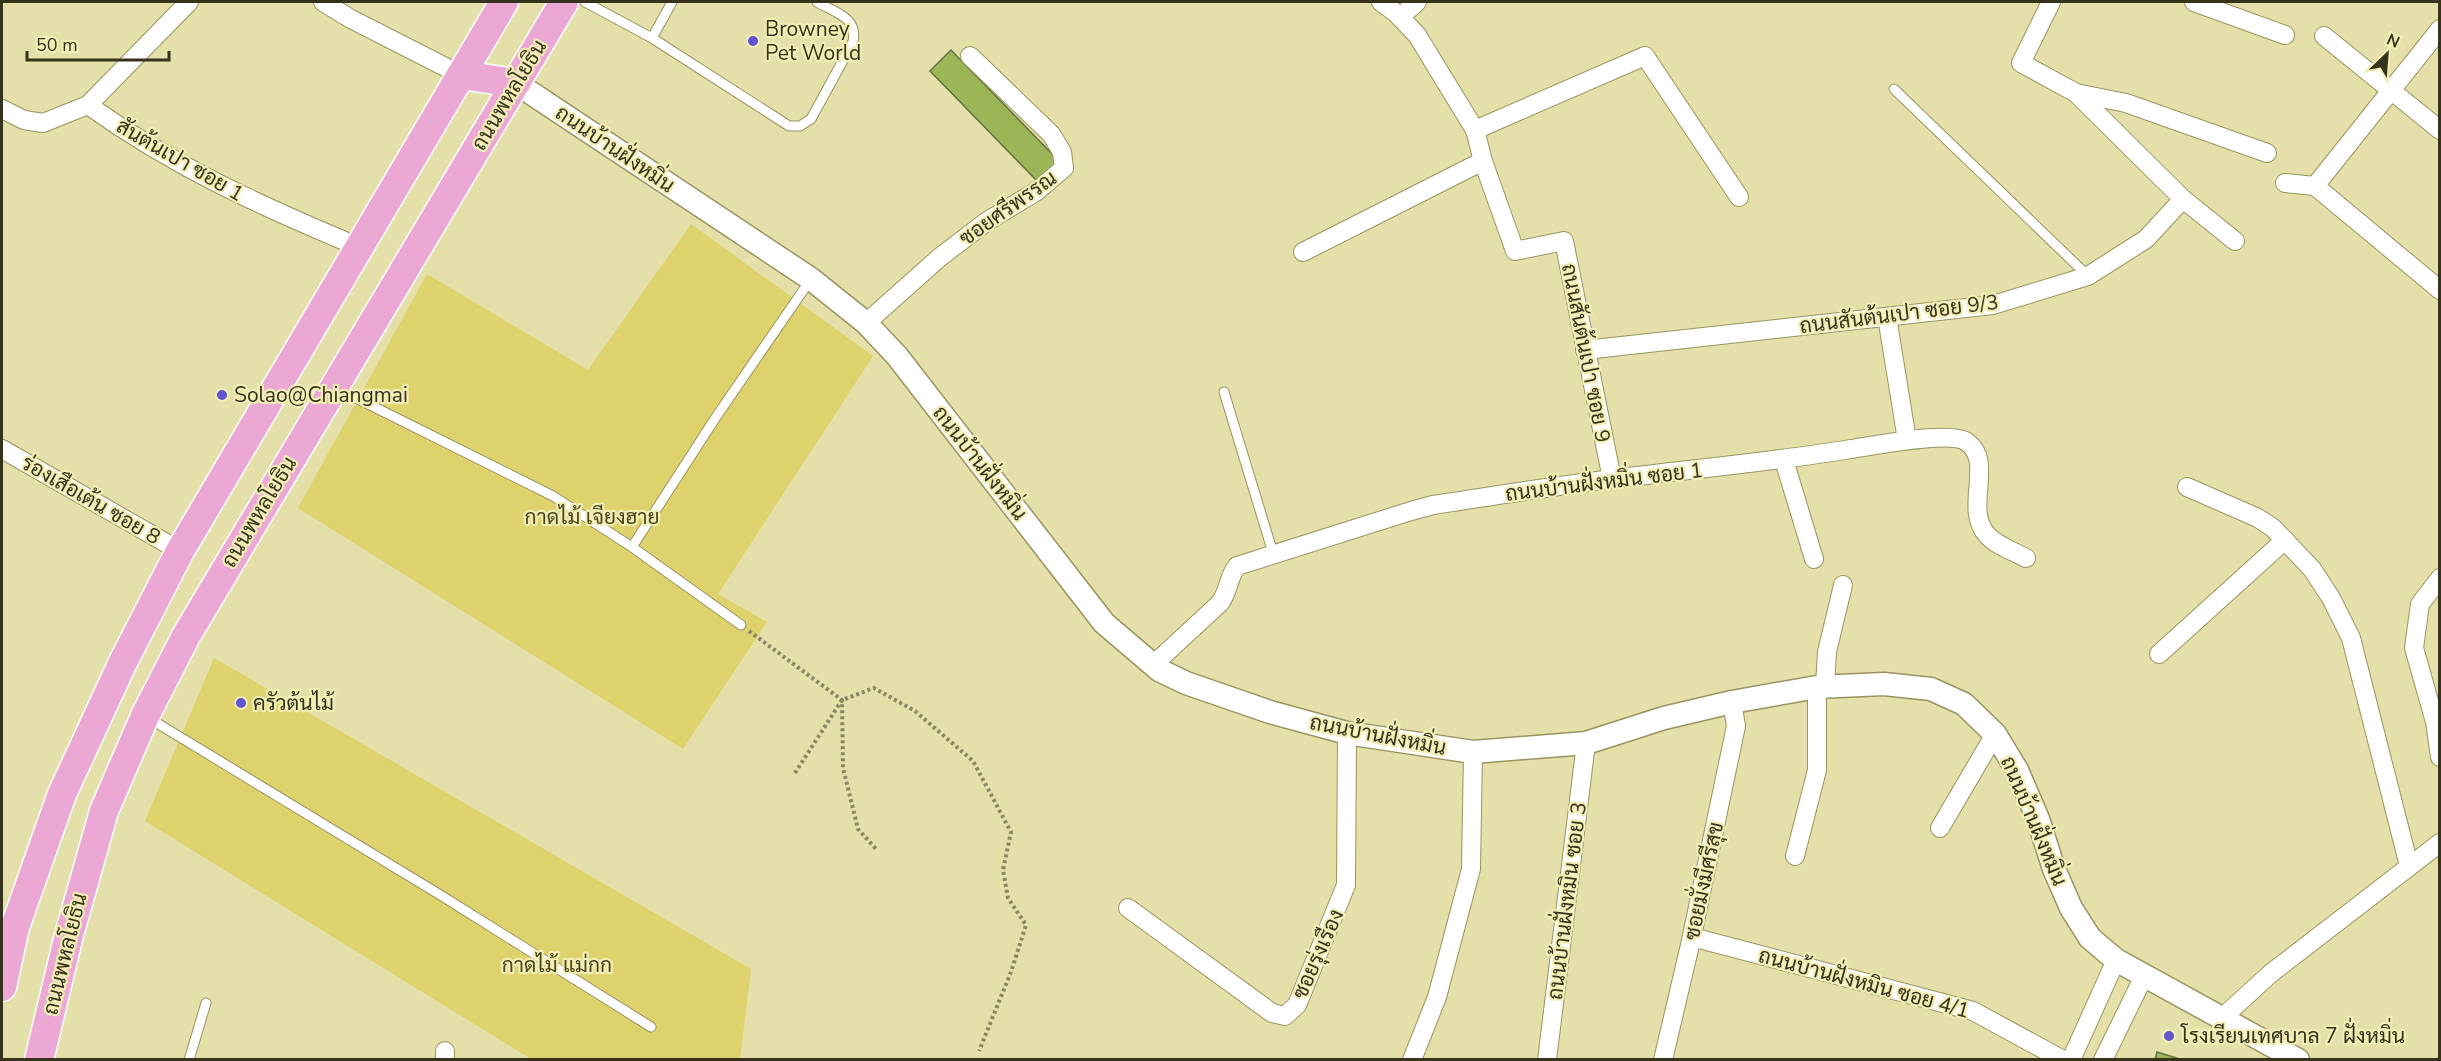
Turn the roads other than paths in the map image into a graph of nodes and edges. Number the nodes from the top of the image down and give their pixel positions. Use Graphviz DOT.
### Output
graph roads {
  1 [pos="189,2"];
  2 [pos="323,2"];
  3 [pos="504,2"];
  4 [pos="564,2"];
  5 [pos="585,2"];
  6 [pos="672,2"];
  7 [pos="817,2"];
  8 [pos="1381,2"];
  9 [pos="1417,2"];
  10 [pos="2051,2"];
  11 [pos="2194,2"];
  12 [pos="1400,17"];
  13 [pos="2439,29"];
  14 [pos="2285,35"];
  15 [pos="2324,36"];
  16 [pos="652,38"];
  17 [pos="970,56"];
  18 [pos="461,75"];
  19 [pos="516,83"];
  20 [pos="1894,89"];
  21 [pos="2391,90"];
  22 [pos="2076,93"];
  23 [pos="88,105"];
  24 [pos="2,109"];
  25 [pos="1475,130"];
  26 [pos="2439,130"];
  27 [pos="2266,153"];
  28 [pos="1483,161"];
  29 [pos="2285,183"];
  30 [pos="2315,186"];
  31 [pos="1739,197"];
  32 [pos="2183,199"];
  33 [pos="2235,241"];
  34 [pos="359,247"];
  35 [pos="1303,252"];
  36 [pos="2088,276"];
  37 [pos="811,279"];
  38 [pos="2439,290"];
  39 [pos="1887,317"];
  40 [pos="866,323"];
  41 [pos="1585,351"];
  42 [pos="334,386"];
  43 [pos="1224,392"];
  44 [pos="1907,441"];
  45 [pos="2,449"];
  46 [pos="1784,460"];
  47 [pos="1612,479"];
  48 [pos="2187,487"];
  49 [pos="2285,540"];
  50 [pos="632,547"];
  51 [pos="180,551"];
  52 [pos="1273,553"];
  53 [pos="2026,558"];
  54 [pos="1814,559"];
  55 [pos="2439,578"];
  56 [pos="1843,585"];
  57 [pos="741,625"];
  58 [pos="2159,654"];
  59 [pos="1153,665"];
  60 [pos="1821,687"];
  61 [pos="1732,702"];
  62 [pos="145,716"];
  63 [pos="1347,733"];
  64 [pos="1995,734"];
  65 [pos="1586,743"];
  66 [pos="1473,752"];
  67 [pos="2439,757"];
  68 [pos="1940,828"];
  69 [pos="2439,843"];
  70 [pos="1795,856"];
  71 [pos="2409,866"];
  72 [pos="1128,908"];
  73 [pos="1692,937"];
  74 [pos="2116,960"];
  75 [pos="2144,976"];
  76 [pos="2,981"];
  77 [pos="206,1003"];
  78 [pos="2222,1018"];
  79 [pos="651,1026"];
  80 [pos="39,1059"];
  81 [pos="189,1059"];
  82 [pos="1412,1059"];
  83 [pos="1547,1059"];
  84 [pos="1663,1059"];
  85 [pos="2062,1059"];
  86 [pos="2071,1059"];
  87 [pos="2103,1059"];
  88 [pos="2298,1059"];
  1 -- 23 [label="street"];
  2 -- 18 [label="street"];
  3 -- 18 [label="main road"];
  4 -- 19 [label="main road, ถนนพหลโยธิน"];
  5 -- 16 [label="lane"];
  6 -- 16 [label="lane"];
  7 -- 16 [label="lane"];
  8 -- 12 [label="street, ถนนสันต้นเปา ซอย 9"];
  9 -- 12 [label="street"];
  10 -- 22 [label="street"];
  11 -- 14 [label="street"];
  12 -- 25 [label="street, ถนนสันต้นเปา ซอย 9"];
  13 -- 21 [label="street"];
  15 -- 21 [label="street"];
  17 -- 40 [label="street, ซอยศรีพรรณ"];
  18 -- 19 [label="main road"];
  18 -- 34 [label="main road"];
  19 -- 37 [label="street, ถนนบ้านฝั่งหมิ่น"];
  19 -- 42 [label="main road, ถนนพหลโยธิน"];
  20 -- 36 [label="lane"];
  21 -- 26 [label="street"];
  21 -- 30 [label="street"];
  22 -- 27 [label="street"];
  22 -- 32 [label="street"];
  23 -- 24 [label="street"];
  23 -- 34 [label="street, สันต้นเปา ซอย 1"];
  25 -- 28 [label="street, ถนนสันต้นเปา ซอย 9"];
  25 -- 31 [label="street"];
  28 -- 35 [label="street"];
  28 -- 41 [label="street, ถนนสันต้นเปา ซอย 9"];
  29 -- 30 [label="street"];
  30 -- 38 [label="street"];
  32 -- 33 [label="street"];
  32 -- 36 [label="street, ถนนสันต้นเปา ซอย 9/3"];
  34 -- 51 [label="main road"];
  36 -- 39 [label="street, ถนนสันต้นเปา ซอย 9/3"];
  37 -- 40 [label="street, ถนนบ้านฝั่งหมิ่น"];
  37 -- 50 [label="lane"];
  39 -- 41 [label="street, ถนนสันต้นเปา ซอย 9/3"];
  39 -- 44 [label="street"];
  40 -- 59 [label="street, ถนนบ้านฝั่งหมิ่น"];
  41 -- 47 [label="street, ถนนสันต้นเปา ซอย 9"];
  42 -- 50 [label="lane"];
  42 -- 62 [label="main road, ถนนพหลโยธิน"];
  43 -- 52 [label="lane"];
  44 -- 46 [label="street, ถนนบ้านฝั่งหมิ่น ซอย 1"];
  44 -- 53 [label="street, ถนนบ้านฝั่งหมิ่น ซอย 1"];
  45 -- 51 [label="street, ร่องเสือเต้น ซอย 8"];
  46 -- 47 [label="street, ถนนบ้านฝั่งหมิ่น ซอย 1"];
  46 -- 54 [label="street"];
  47 -- 52 [label="street, ถนนบ้านฝั่งหมิ่น ซอย 1"];
  48 -- 49 [label="street"];
  49 -- 58 [label="street"];
  49 -- 71 [label="street"];
  50 -- 57 [label="lane"];
  51 -- 76 [label="main road"];
  52 -- 59 [label="street, ถนนบ้านฝั่งหมิ่น ซอย 1"];
  55 -- 67 [label="street"];
  56 -- 60 [label="street"];
  59 -- 63 [label="street, ถนนบ้านฝั่งหมิ่น"];
  60 -- 61 [label="street, ถนนบ้านฝั่งหมิ่น"];
  60 -- 64 [label="street, ถนนบ้านฝั่งหมิ่น"];
  60 -- 70 [label="street"];
  61 -- 65 [label="street, ถนนบ้านฝั่งหมิ่น"];
  61 -- 73 [label="street, ซอยมั่งมีศรีสุข"];
  62 -- 79 [label="lane"];
  62 -- 80 [label="main road, ถนนพหลโยธิน"];
  63 -- 66 [label="street, ถนนบ้านฝั่งหมิ่น"];
  63 -- 72 [label="street, ซอยรุ่งเรือง"];
  64 -- 68 [label="street"];
  64 -- 74 [label="street, ถนนบ้านฝั่งหมิ่น"];
  65 -- 66 [label="street, ถนนบ้านฝั่งหมิ่น"];
  65 -- 83 [label="street, ถนนบ้านฝั่งหมิน ซอย 3"];
  66 -- 82 [label="street"];
  69 -- 71 [label="street"];
  71 -- 78 [label="street"];
  73 -- 84 [label="street, ซอยมั่งมีศรีสุข"];
  73 -- 85 [label="street, ถนนบ้านฝั่งหมิน ซอย 4/1"];
  74 -- 75 [label="street, ถนนบ้านฝั่งหมิ่น"];
  74 -- 86 [label="street"];
  75 -- 78 [label="street, ถนนบ้านฝั่งหมิ่น"];
  75 -- 87 [label="street"];
  77 -- 81 [label="lane"];
  78 -- 88 [label="street, ถนนบ้านฝั่งหมิ่น"];
}
